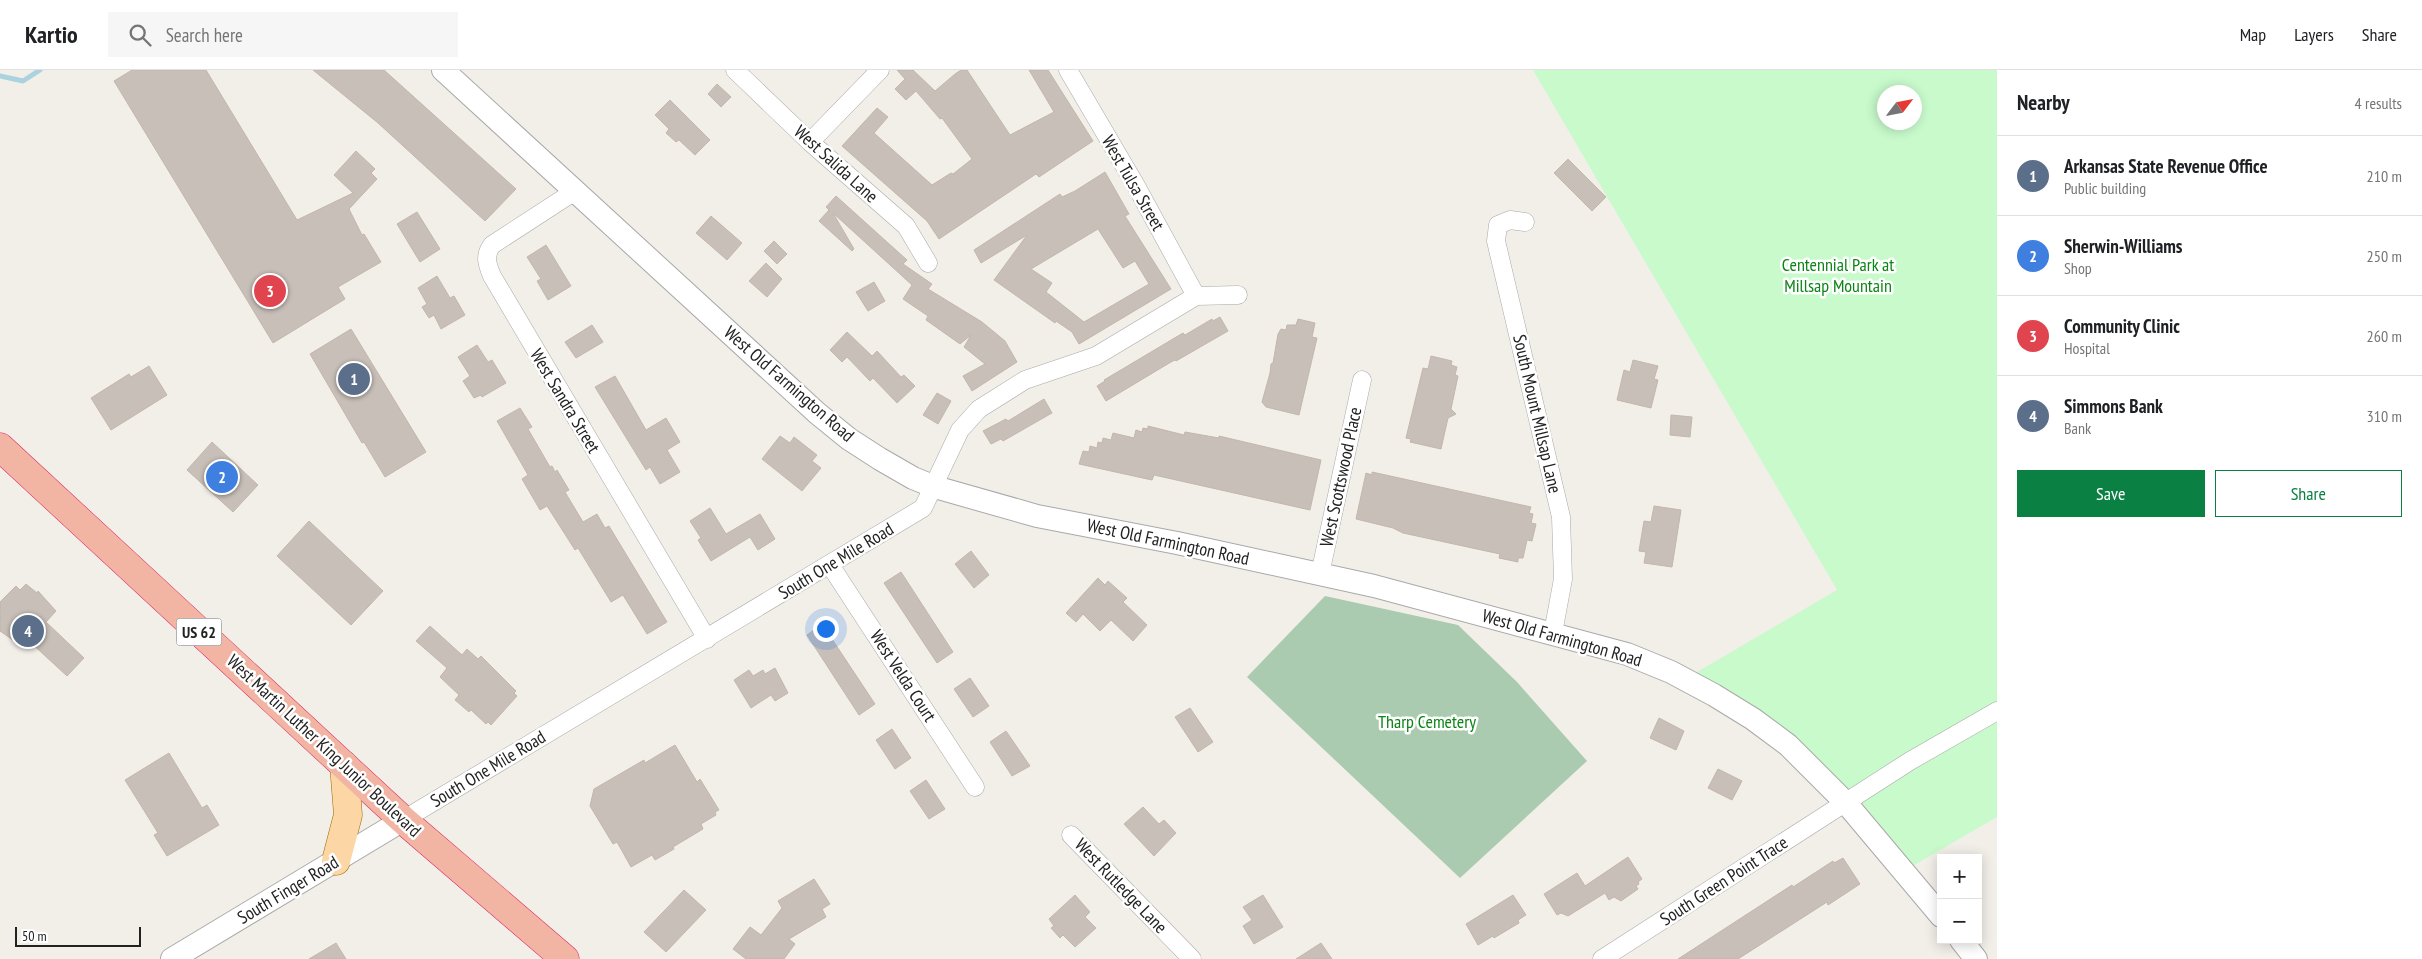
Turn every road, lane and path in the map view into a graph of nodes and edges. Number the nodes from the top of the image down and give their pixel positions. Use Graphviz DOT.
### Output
graph roads {
  1 [pos="735,70"];
  2 [pos="880,70"];
  3 [pos="1068,70"];
  4 [pos="450,72"];
  5 [pos="810,142"];
  6 [pos="575,191"];
  7 [pos="1525,222"];
  8 [pos="928,263"];
  9 [pos="1238,295"];
  10 [pos="1196,296"];
  11 [pos="1362,380"];
  12 [pos="0,447"];
  13 [pos="935,487"];
  14 [pos="830,565"];
  15 [pos="1320,574"];
  16 [pos="1553,633"];
  17 [pos="707,639"];
  18 [pos="1997,711"];
  19 [pos="344,766"];
  20 [pos="976,787"];
  21 [pos="1846,802"];
  22 [pos="403,820"];
  23 [pos="1071,835"];
  24 [pos="336,861"];
  25 [pos="1937,911"];
  26 [pos="1964,944"];
  27 [pos="172,959"];
  28 [pos="565,959"];
  29 [pos="1192,959"];
  30 [pos="1602,959"];
  31 [pos="1976,959"];
  1 -- 5 [label="street, West Salida Lane"];
  2 -- 5 [label="street"];
  3 -- 10 [label="street, West Tulsa Street"];
  4 -- 6 [label="street, West Old Farmington Road"];
  5 -- 8 [label="street, West Salida Lane"];
  6 -- 13 [label="street, West Old Farmington Road"];
  6 -- 17 [label="street, West Sandra Street"];
  7 -- 16 [label="street, South Mount Millsap Lane"];
  9 -- 10 [label="street, South One Mile Road"];
  10 -- 13 [label="street, South One Mile Road"];
  11 -- 15 [label="street, West Scottswood Place"];
  12 -- 19 [label="highway, West Martin Luther King Junior Boulevard / US 62"];
  13 -- 14 [label="street, South One Mile Road"];
  13 -- 15 [label="street, West Old Farmington Road"];
  14 -- 17 [label="street, South One Mile Road"];
  14 -- 20 [label="street, West Velda Court"];
  15 -- 16 [label="street, West Old Farmington Road"];
  16 -- 21 [label="street, West Old Farmington Road"];
  17 -- 22 [label="street, South One Mile Road"];
  18 -- 21 [label="street, South Green Point Trace"];
  19 -- 22 [label="highway, West Martin Luther King Junior Boulevard / US 62"];
  19 -- 24 [label="main road"];
  21 -- 25 [label="street, West Old Farmington Road"];
  21 -- 30 [label="street, South Green Point Trace"];
  22 -- 24 [label="street, South Finger Road"];
  22 -- 28 [label="highway, West Martin Luther King Junior Boulevard / US 62"];
  23 -- 29 [label="street, West Rutledge Lane"];
  24 -- 27 [label="street, South Finger Road"];
  26 -- 31 [label="street"];
}
